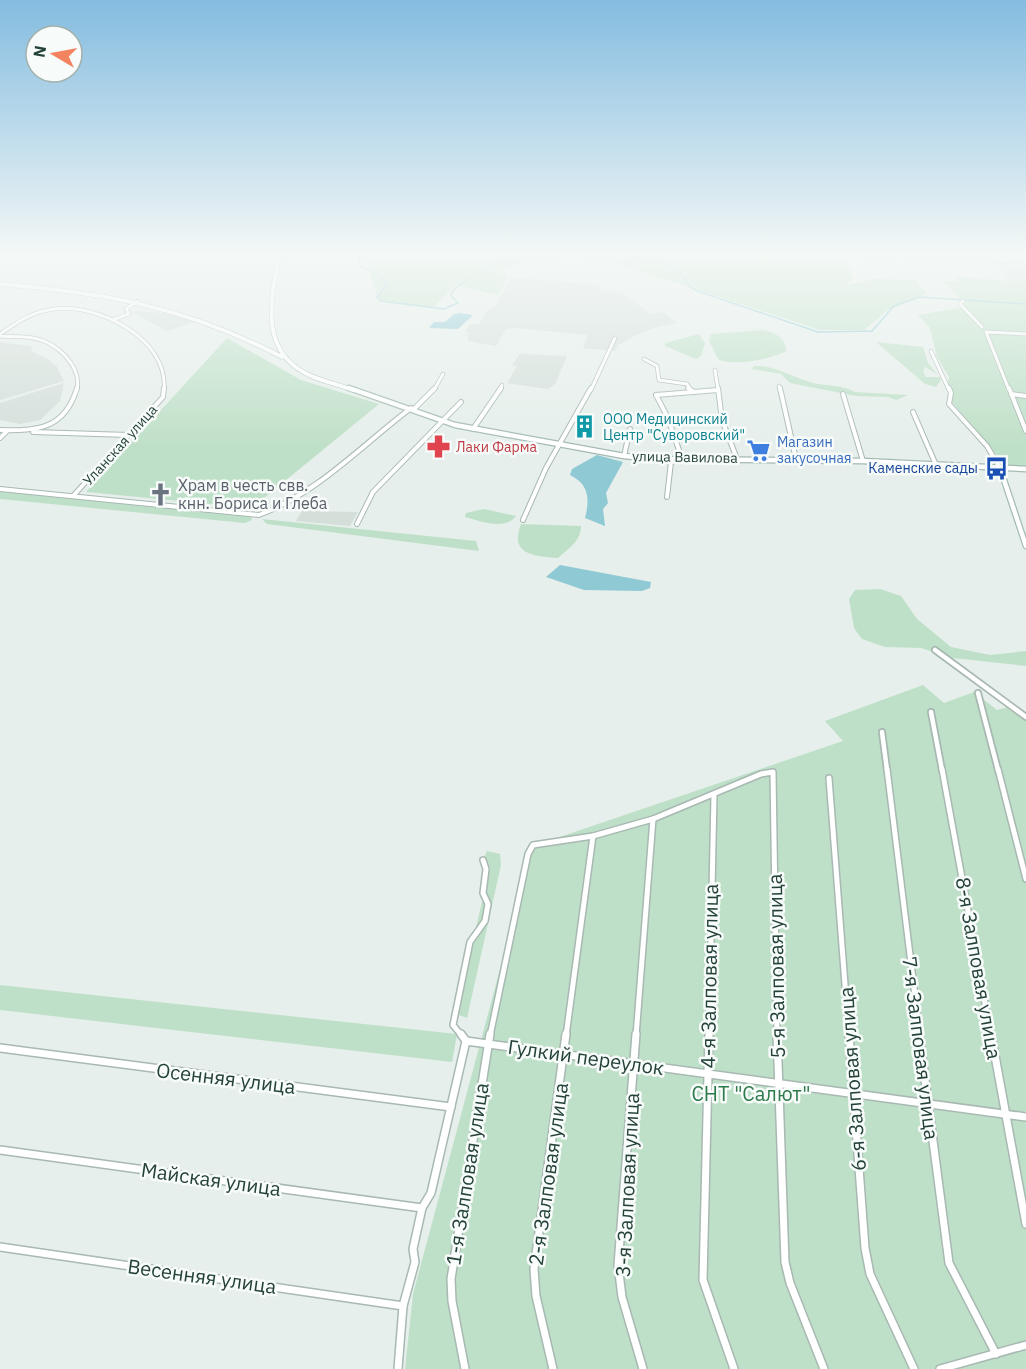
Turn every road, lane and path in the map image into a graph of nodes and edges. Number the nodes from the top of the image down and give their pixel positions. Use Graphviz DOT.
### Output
graph roads {
  1 [pos="22,319"];
  2 [pos="107,319"];
  3 [pos="114,319"];
  4 [pos="200,319"];
  5 [pos="271,319"];
  6 [pos="974,319"];
  7 [pos="111,320"];
  8 [pos="982,327"];
  9 [pos="1026,334"];
  10 [pos="0,335"];
  11 [pos="615,338"];
  12 [pos="931,351"];
  13 [pos="644,359"];
  14 [pos="287,361"];
  15 [pos="715,370"];
  16 [pos="443,374"];
  17 [pos="502,385"];
  18 [pos="779,386"];
  19 [pos="718,390"];
  20 [pos="694,392"];
  21 [pos="843,394"];
  22 [pos="1011,394"];
  23 [pos="1026,396"];
  24 [pos="461,402"];
  25 [pos="413,409"];
  26 [pos="913,412"];
  27 [pos="444,421"];
  28 [pos="473,429"];
  29 [pos="630,429"];
  30 [pos="0,430"];
  31 [pos="7,431"];
  32 [pos="1026,431"];
  33 [pos="18,432"];
  34 [pos="129,435"];
  35 [pos="0,438"];
  36 [pos="562,443"];
  37 [pos="624,456"];
  38 [pos="682,459"];
  39 [pos="737,459"];
  40 [pos="796,459"];
  41 [pos="863,461"];
  42 [pos="936,465"];
  43 [pos="1000,468"];
  44 [pos="1026,469"];
  45 [pos="0,489"];
  46 [pos="73,496"];
  47 [pos="667,497"];
  48 [pos="523,520"];
  49 [pos="357,524"];
  50 [pos="1026,546"];
  51 [pos="935,650"];
  52 [pos="978,693"];
  53 [pos="931,712"];
  54 [pos="1026,717"];
  55 [pos="882,732"];
  56 [pos="829,778"];
  57 [pos="714,795"];
  58 [pos="653,819"];
  59 [pos="593,836"];
  60 [pos="483,860"];
  61 [pos="1026,879"];
  62 [pos="466,1041"];
  63 [pos="488,1044"];
  64 [pos="0,1048"];
  65 [pos="564,1054"];
  66 [pos="634,1064"];
  67 [pos="707,1073"];
  68 [pos="778,1082"];
  69 [pos="853,1093"];
  70 [pos="928,1104"];
  71 [pos="451,1107"];
  72 [pos="1006,1114"];
  73 [pos="1026,1117"];
  74 [pos="0,1150"];
  75 [pos="422,1208"];
  76 [pos="1026,1224"];
  77 [pos="0,1246"];
  78 [pos="403,1306"];
  79 [pos="1026,1345"];
  80 [pos="996,1354"];
  81 [pos="399,1369"];
  82 [pos="465,1369"];
  83 [pos="554,1369"];
  84 [pos="643,1369"];
  85 [pos="734,1369"];
  86 [pos="824,1369"];
  87 [pos="914,1369"];
  88 [pos="940,1369"];
  1 -- 10 [label="street, Уланская улица"];
  2 -- 7 [label="street, Уланская улица"];
  3 -- 7 [label="street"];
  4 -- 14 [label="street, улица Вавилова"];
  5 -- 14 [label="street"];
  6 -- 8 [label="street"];
  7 -- 34 [label="street, Уланская улица"];
  9 -- 22 [label="street"];
  10 -- 33 [label="street"];
  11 -- 36 [label="street"];
  12 -- 43 [label="street"];
  13 -- 20 [label="street"];
  14 -- 25 [label="street, улица Вавилова"];
  15 -- 19 [label="street"];
  16 -- 25 [label="street"];
  17 -- 28 [label="street"];
  18 -- 40 [label="street"];
  19 -- 20 [label="street"];
  19 -- 39 [label="street"];
  20 -- 38 [label="street"];
  21 -- 41 [label="street"];
  22 -- 23 [label="street"];
  22 -- 32 [label="street"];
  24 -- 27 [label="street"];
  25 -- 27 [label="street, улица Вавилова"];
  25 -- 46 [label="street"];
  26 -- 42 [label="street"];
  27 -- 28 [label="street, улица Вавилова"];
  27 -- 49 [label="street"];
  28 -- 36 [label="street, улица Вавилова"];
  29 -- 37 [label="street"];
  30 -- 31 [label="street"];
  31 -- 33 [label="street"];
  31 -- 35 [label="street"];
  33 -- 34 [label="street"];
  34 -- 46 [label="street, Уланская улица"];
  36 -- 37 [label="street, улица Вавилова"];
  36 -- 48 [label="street"];
  37 -- 38 [label="street, улица Вавилова"];
  38 -- 39 [label="street, улица Вавилова"];
  38 -- 47 [label="street"];
  39 -- 40 [label="street, улица Вавилова"];
  40 -- 41 [label="street, улица Вавилова"];
  41 -- 42 [label="street, улица Вавилова"];
  42 -- 43 [label="street, улица Вавилова"];
  43 -- 44 [label="street, улица Вавилова"];
  43 -- 50 [label="street"];
  45 -- 46 [label="street"];
  51 -- 54 [label="street"];
  52 -- 61 [label="street"];
  53 -- 72 [label="street, 8-я Залповая улица"];
  55 -- 70 [label="street, 7-я Залповая улица"];
  56 -- 69 [label="street, 6-я Залповая улица"];
  57 -- 58 [label="street"];
  57 -- 67 [label="street, 4-я Залповая улица"];
  57 -- 68 [label="street, 5-я Залповая улица"];
  58 -- 59 [label="street"];
  58 -- 66 [label="street, 3-я Залповая улица"];
  59 -- 63 [label="street, 1-я Залповая улица"];
  59 -- 65 [label="street, 2-я Залповая улица"];
  60 -- 62 [label="street"];
  62 -- 63 [label="street, Гулкий переулок"];
  62 -- 71 [label="street"];
  63 -- 65 [label="street, Гулкий переулок"];
  63 -- 82 [label="street, 1-я Залповая улица"];
  64 -- 71 [label="street, Осенняя улица"];
  65 -- 66 [label="street, Гулкий переулок"];
  65 -- 83 [label="street, 2-я Залповая улица"];
  66 -- 67 [label="street, Гулкий переулок"];
  66 -- 84 [label="street, 3-я Залповая улица"];
  67 -- 68 [label="street, Гулкий переулок"];
  67 -- 85 [label="street, 4-я Залповая улица"];
  68 -- 69 [label="street, Гулкий переулок"];
  68 -- 86 [label="street, 5-я Залповая улица"];
  69 -- 70 [label="street, Гулкий переулок"];
  69 -- 87 [label="street, 6-я Залповая улица"];
  70 -- 72 [label="street, Гулкий переулок"];
  70 -- 80 [label="street, 7-я Залповая улица"];
  71 -- 75 [label="street"];
  72 -- 73 [label="street, Гулкий переулок"];
  72 -- 76 [label="street, 8-я Залповая улица"];
  74 -- 75 [label="street, Майская улица"];
  75 -- 78 [label="street"];
  77 -- 78 [label="street, Весенняя улица"];
  78 -- 81 [label="street"];
  79 -- 80 [label="street"];
  80 -- 88 [label="street"];
}
